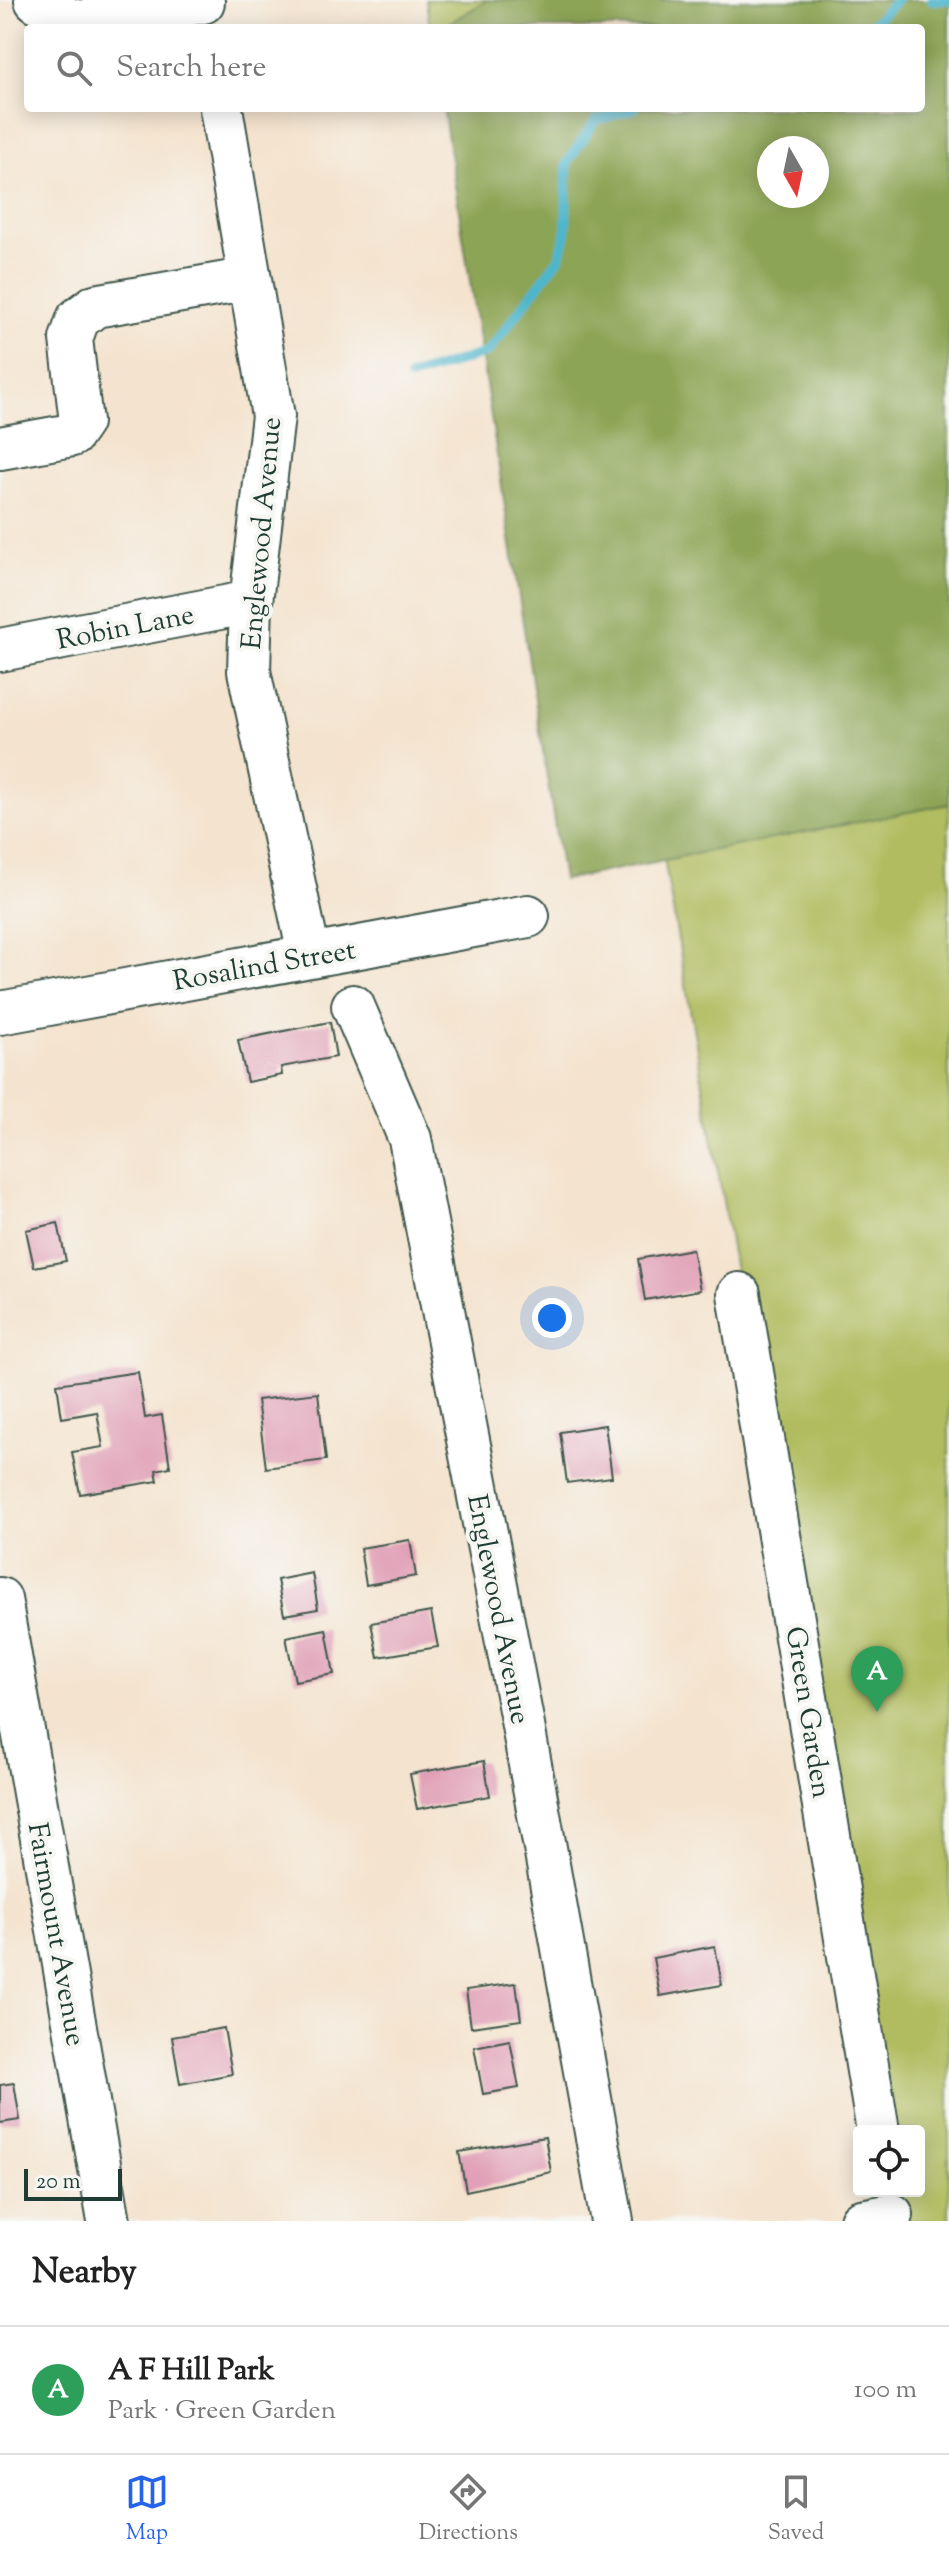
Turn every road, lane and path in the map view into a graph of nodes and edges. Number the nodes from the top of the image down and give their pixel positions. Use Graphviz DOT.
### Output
graph roads {
  1 [pos="36,0"];
  2 [pos="204,10"];
  3 [pos="222,112"];
  4 [pos="250,279"];
  5 [pos="0,448"];
  6 [pos="251,602"];
  7 [pos="0,650"];
  8 [pos="528,916"];
  9 [pos="309,955"];
  10 [pos="353,1006"];
  11 [pos="0,1013"];
  12 [pos="739,1294"];
  13 [pos="0,1599"];
  14 [pos="877,2125"];
  15 [pos="109,2221"];
  16 [pos="612,2221"];
  1 -- 2 [label="street"];
  3 -- 4 [label="street, Englewood Avenue"];
  4 -- 5 [label="street"];
  4 -- 6 [label="street, Englewood Avenue"];
  6 -- 7 [label="street, Robin Lane"];
  6 -- 9 [label="street, Englewood Avenue"];
  8 -- 9 [label="street, Rosalind Street"];
  9 -- 11 [label="street, Rosalind Street"];
  10 -- 16 [label="street, Englewood Avenue"];
  12 -- 14 [label="street, Green Garden"];
  13 -- 15 [label="street, Fairmount Avenue"];
}
